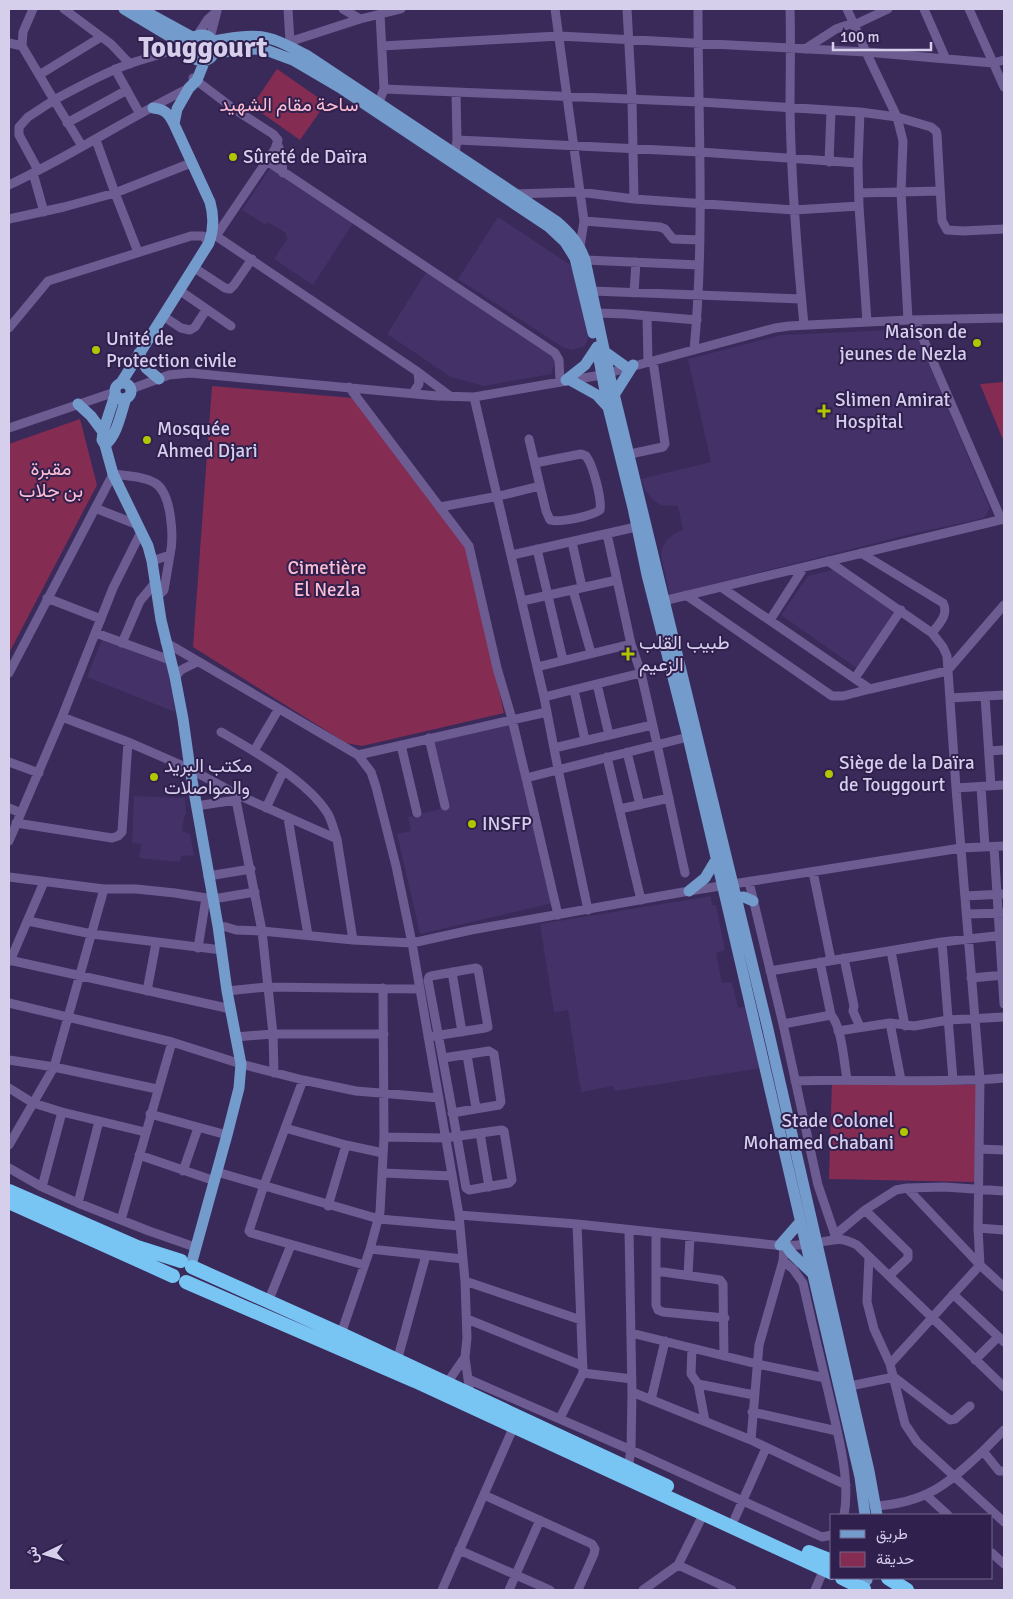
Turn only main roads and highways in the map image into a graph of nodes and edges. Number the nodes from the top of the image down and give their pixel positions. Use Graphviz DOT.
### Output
graph roads {
  1 [pos="124,9"];
  2 [pos="141,9"];
  3 [pos="200,46"];
  4 [pos="153,108"];
  5 [pos="377,108"];
  6 [pos="174,124"];
  7 [pos="601,349"];
  8 [pos="138,353"];
  9 [pos="605,374"];
  10 [pos="159,379"];
  11 [pos="122,391"];
  12 [pos="614,395"];
  13 [pos="78,404"];
  14 [pos="608,407"];
  15 [pos="103,432"];
  16 [pos="105,445"];
  17 [pos="660,602"];
  18 [pos="717,858"];
  19 [pos="728,886"];
  20 [pos="689,891"];
  21 [pos="736,898"];
  22 [pos="753,901"];
  23 [pos="9,1191"];
  24 [pos="9,1202"];
  25 [pos="58,1218"];
  26 [pos="800,1222"];
  27 [pos="811,1244"];
  28 [pos="187,1263"];
  29 [pos="812,1273"];
  30 [pos="173,1276"];
  31 [pos="186,1282"];
  32 [pos="876,1510"];
  33 [pos="866,1514"];
  34 [pos="828,1563"];
  35 [pos="847,1579"];
  36 [pos="907,1579"];
  37 [pos="891,1581"];
  38 [pos="867,1583"];
  39 [pos="906,1590"];
  40 [pos="916,1590"];
  1 -- 3 [label="main road"];
  2 -- 3 [label="main road"];
  3 -- 5 [label="main road"];
  3 -- 5 [label="main road"];
  3 -- 6 [label="main road"];
  4 -- 6 [label="main road"];
  5 -- 7 [label="main road"];
  5 -- 7 [label="main road"];
  6 -- 8 [label="main road"];
  7 -- 9 [label="main road"];
  7 -- 12 [label="main road"];
  7 -- 14 [label="main road"];
  8 -- 10 [label="main road"];
  8 -- 11 [label="main road"];
  9 -- 12 [label="main road"];
  9 -- 14 [label="main road"];
  11 -- 15 [label="main road"];
  11 -- 16 [label="main road"];
  12 -- 17 [label="main road"];
  13 -- 15 [label="main road"];
  14 -- 17 [label="main road"];
  15 -- 16 [label="main road"];
  16 -- 28 [label="main road"];
  17 -- 18 [label="main road"];
  17 -- 19 [label="main road"];
  18 -- 19 [label="main road"];
  18 -- 20 [label="main road"];
  19 -- 21 [label="main road"];
  19 -- 26 [label="main road"];
  21 -- 22 [label="main road"];
  21 -- 27 [label="main road"];
  23 -- 25 [label="highway"];
  24 -- 25 [label="highway"];
  25 -- 28 [label="highway"];
  25 -- 30 [label="highway"];
  26 -- 27 [label="main road"];
  26 -- 29 [label="main road"];
  27 -- 29 [label="main road"];
  27 -- 32 [label="main road"];
  28 -- 30 [label="highway"];
  28 -- 31 [label="highway"];
  28 -- 34 [label="highway"];
  29 -- 33 [label="main road"];
  30 -- 31 [label="highway"];
  31 -- 34 [label="highway"];
  35 -- 38 [label="highway"];
  36 -- 40 [label="highway"];
  37 -- 39 [label="highway"];
}
